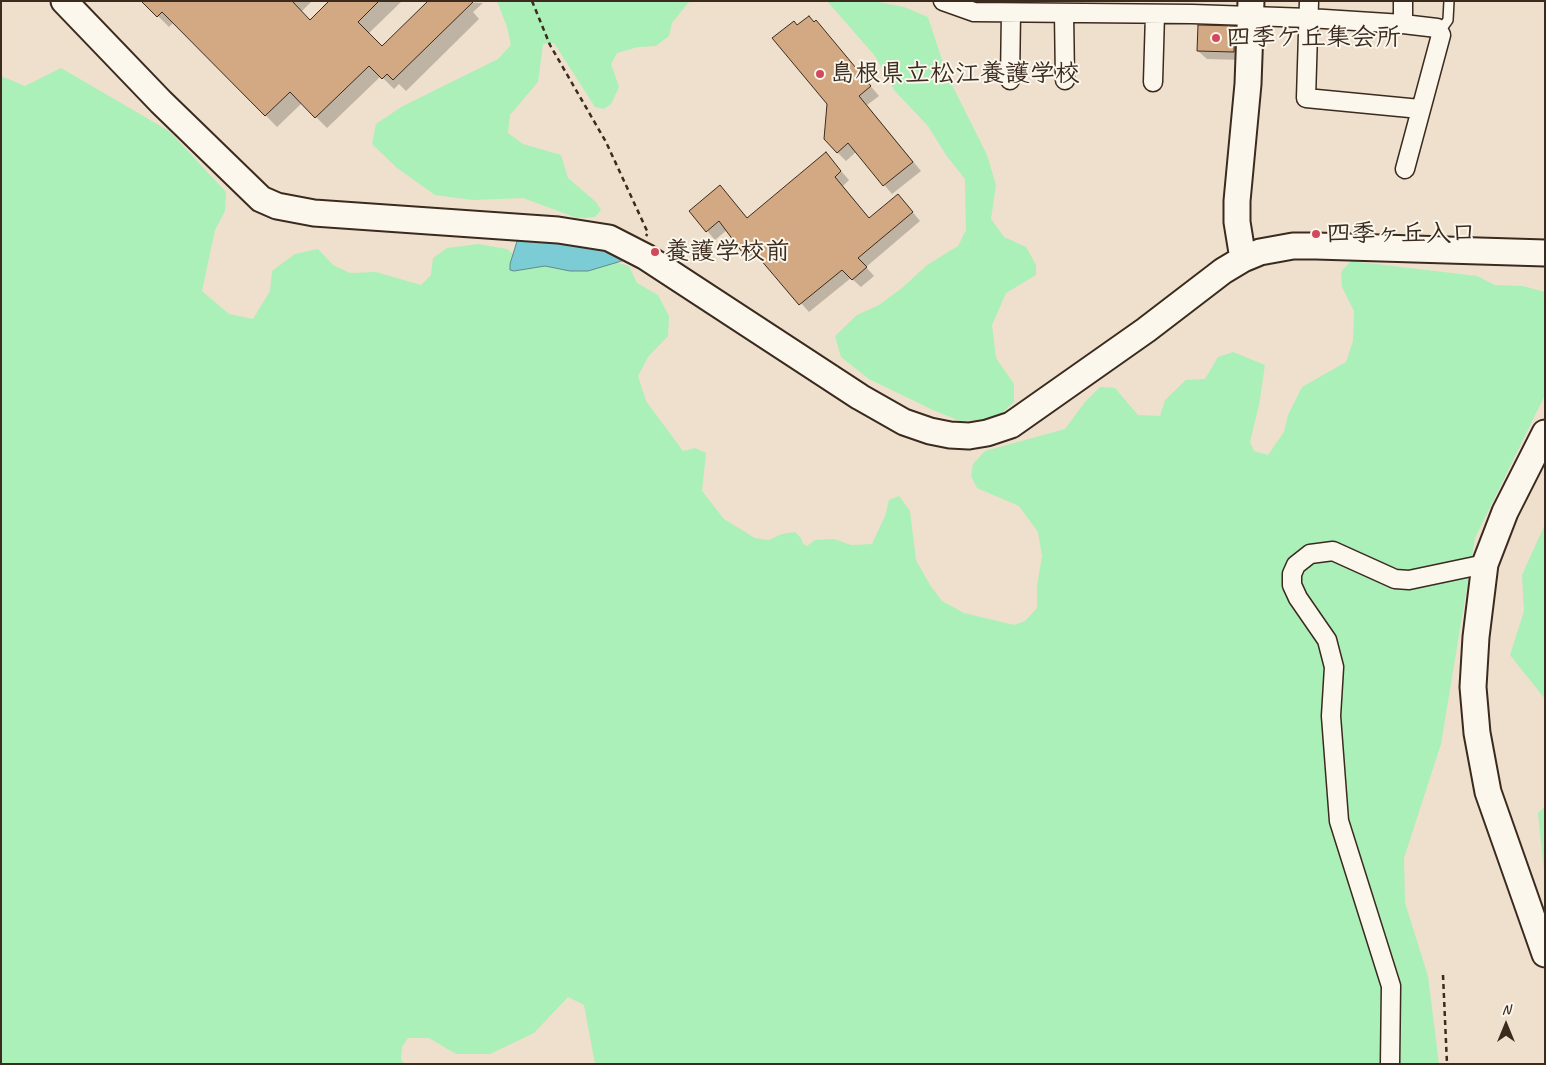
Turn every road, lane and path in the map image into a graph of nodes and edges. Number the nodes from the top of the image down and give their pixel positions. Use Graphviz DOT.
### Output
graph roads {
  1 [pos="64,1"];
  2 [pos="532,1"];
  3 [pos="943,1"];
  4 [pos="1403,1"];
  5 [pos="1449,1"];
  6 [pos="1104,8"];
  7 [pos="1192,8"];
  8 [pos="1015,9"];
  9 [pos="1251,9"];
  10 [pos="1309,9"];
  11 [pos="1064,14"];
  12 [pos="1155,14"];
  13 [pos="1403,24"];
  14 [pos="1440,31"];
  15 [pos="1010,80"];
  16 [pos="1065,80"];
  17 [pos="1153,82"];
  18 [pos="1420,109"];
  19 [pos="1405,169"];
  20 [pos="638,253"];
  21 [pos="1545,253"];
  22 [pos="1243,259"];
  23 [pos="1545,433"];
  24 [pos="1485,564"];
  25 [pos="1545,954"];
  26 [pos="1443,975"];
  27 [pos="1390,1064"];
  28 [pos="1447,1064"];
  1 -- 20 [label="street"];
  2 -- 20 [label="path"];
  3 -- 8 [label="street"];
  4 -- 13 [label="street"];
  5 -- 14 [label="lane"];
  6 -- 11 [label="street"];
  6 -- 12 [label="street"];
  7 -- 9 [label="street"];
  7 -- 12 [label="street"];
  8 -- 11 [label="street"];
  8 -- 15 [label="street"];
  9 -- 10 [label="street"];
  9 -- 22 [label="street"];
  10 -- 13 [label="street"];
  10 -- 18 [label="street"];
  11 -- 16 [label="street"];
  12 -- 17 [label="street"];
  13 -- 14 [label="street"];
  14 -- 18 [label="street"];
  18 -- 19 [label="street"];
  20 -- 22 [label="street"];
  21 -- 22 [label="street"];
  23 -- 24 [label="street"];
  24 -- 25 [label="street"];
  24 -- 27 [label="street"];
  26 -- 28 [label="path"];
}
